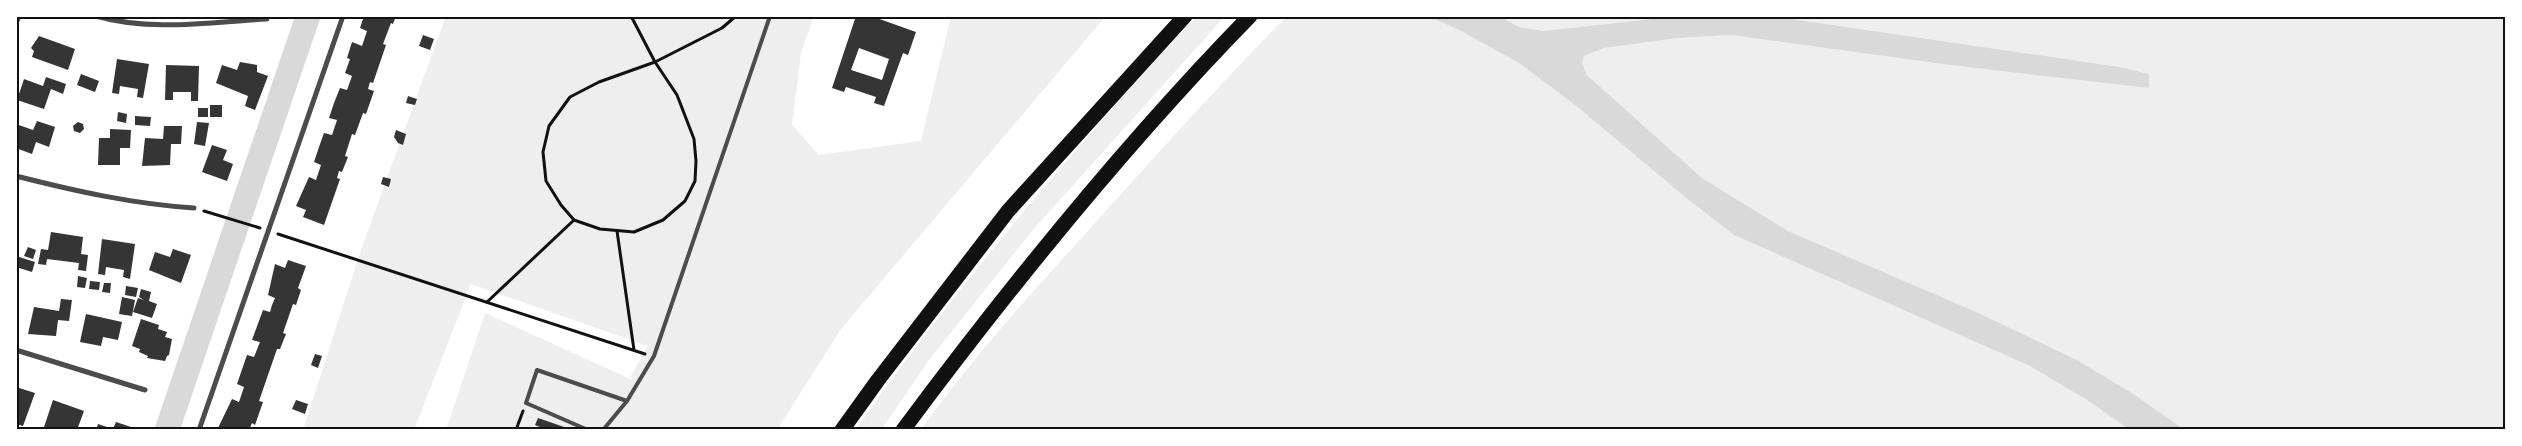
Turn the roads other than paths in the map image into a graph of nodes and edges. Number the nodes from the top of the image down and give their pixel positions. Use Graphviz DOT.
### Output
graph roads {
  1 [pos="19,16"];
  2 [pos="96,16"];
  3 [pos="343,16"];
  4 [pos="770,16"];
  5 [pos="1184,16"];
  6 [pos="1250,16"];
  7 [pos="267,19"];
  8 [pos="16,23"];
  9 [pos="16,176"];
  10 [pos="194,208"];
  11 [pos="16,350"];
  12 [pos="145,390"];
  13 [pos="627,401"];
  14 [pos="199,430"];
  15 [pos="588,430"];
  16 [pos="603,430"];
  17 [pos="842,430"];
  18 [pos="903,430"];
  1 -- 8 [label="street"];
  2 -- 7 [label="street"];
  3 -- 14 [label="street"];
  4 -- 13 [label="lane"];
  5 -- 17 [label="highway"];
  6 -- 18 [label="highway"];
  9 -- 10 [label="street"];
  11 -- 12 [label="street"];
  13 -- 15 [label="lane"];
  13 -- 16 [label="lane"];
}
